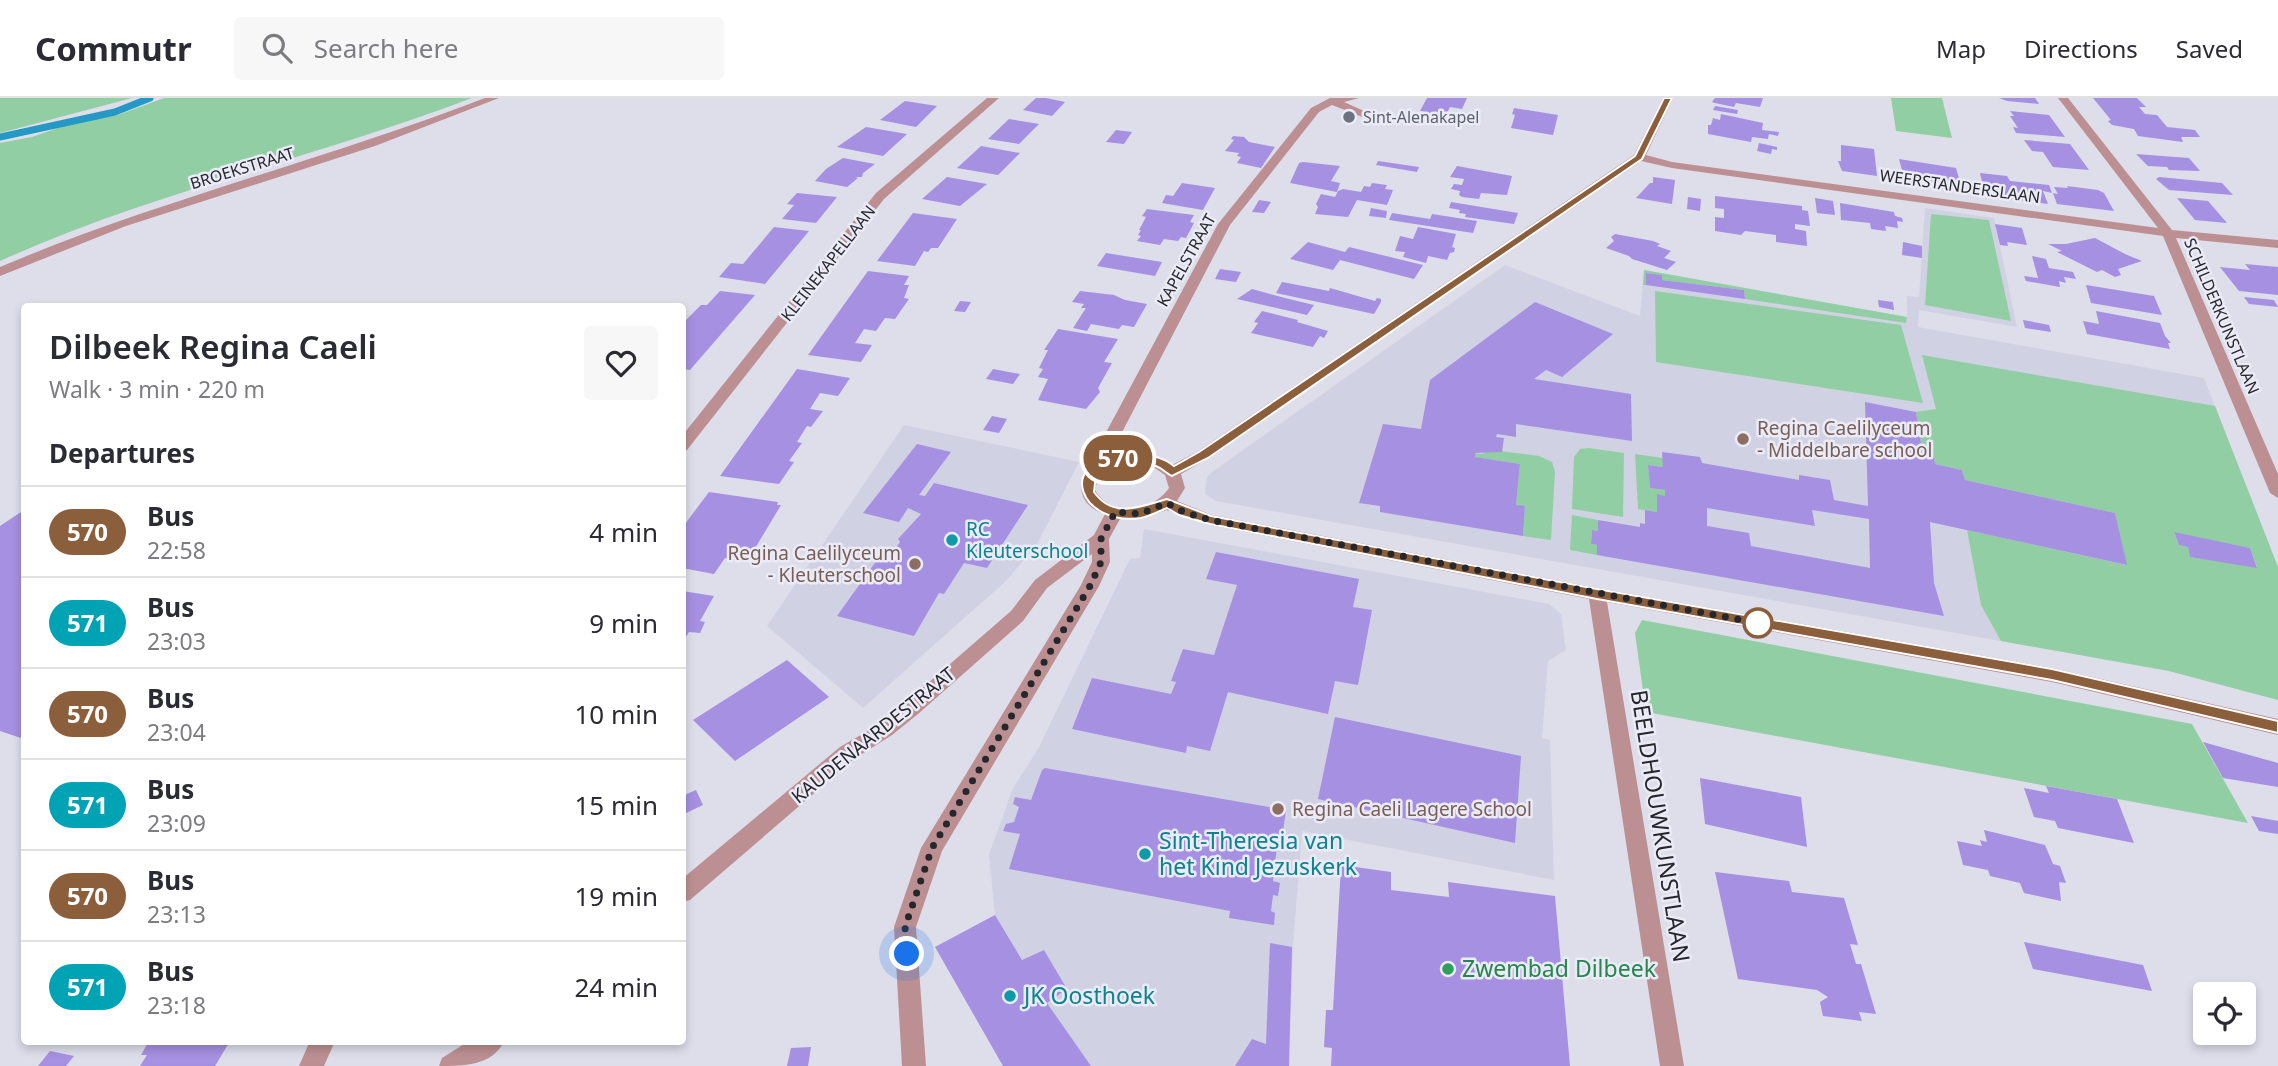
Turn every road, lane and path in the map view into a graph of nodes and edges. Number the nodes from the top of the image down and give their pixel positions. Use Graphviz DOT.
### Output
graph roads {
  1 [pos="494,98"];
  2 [pos="994,98"];
  3 [pos="1354,98"];
  4 [pos="1668,98"];
  5 [pos="2063,98"];
  6 [pos="1331,101"];
  7 [pos="1379,120"];
  8 [pos="1639,157"];
  9 [pos="2168,233"];
  10 [pos="2278,244"];
  11 [pos="0,272"];
  12 [pos="686,442"];
  13 [pos="1112,459"];
  14 [pos="1172,472"];
  15 [pos="2278,493"];
  16 [pos="1167,503"];
  17 [pos="1115,512"];
  18 [pos="1101,539"];
  19 [pos="1597,594"];
  20 [pos="2278,727"];
  21 [pos="686,890"];
  22 [pos="321,1045"];
  23 [pos="485,1045"];
  24 [pos="311,1066"];
  25 [pos="451,1066"];
  26 [pos="914,1066"];
  27 [pos="1672,1066"];
  1 -- 11 [label="street, BROEKSTRAAT"];
  2 -- 12 [label="street, KLEINEKAPELLAAN"];
  3 -- 6 [label="street"];
  4 -- 8 [label="street"];
  5 -- 9 [label="street, SCHILDERKUNSTLAAN"];
  6 -- 7 [label="street"];
  6 -- 13 [label="street, KAPELSTRAAT"];
  8 -- 9 [label="street, WEERSTANDERSLAAN"];
  8 -- 14 [label="street"];
  9 -- 10 [label="street, WEERSTANDERSLAAN"];
  9 -- 15 [label="street, SCHILDERKUNSTLAAN"];
  13 -- 14 [label="street"];
  13 -- 17 [label="street"];
  14 -- 16 [label="street"];
  16 -- 17 [label="street"];
  16 -- 19 [label="street"];
  17 -- 18 [label="street, KAUDENAARDESTRAAT"];
  18 -- 21 [label="street, KAUDENAARDESTRAAT"];
  18 -- 26 [label="street"];
  19 -- 20 [label="street"];
  19 -- 27 [label="street, BEELDHOUWKUNSTLAAN"];
  22 -- 24 [label="street"];
  23 -- 25 [label="street"];
}
